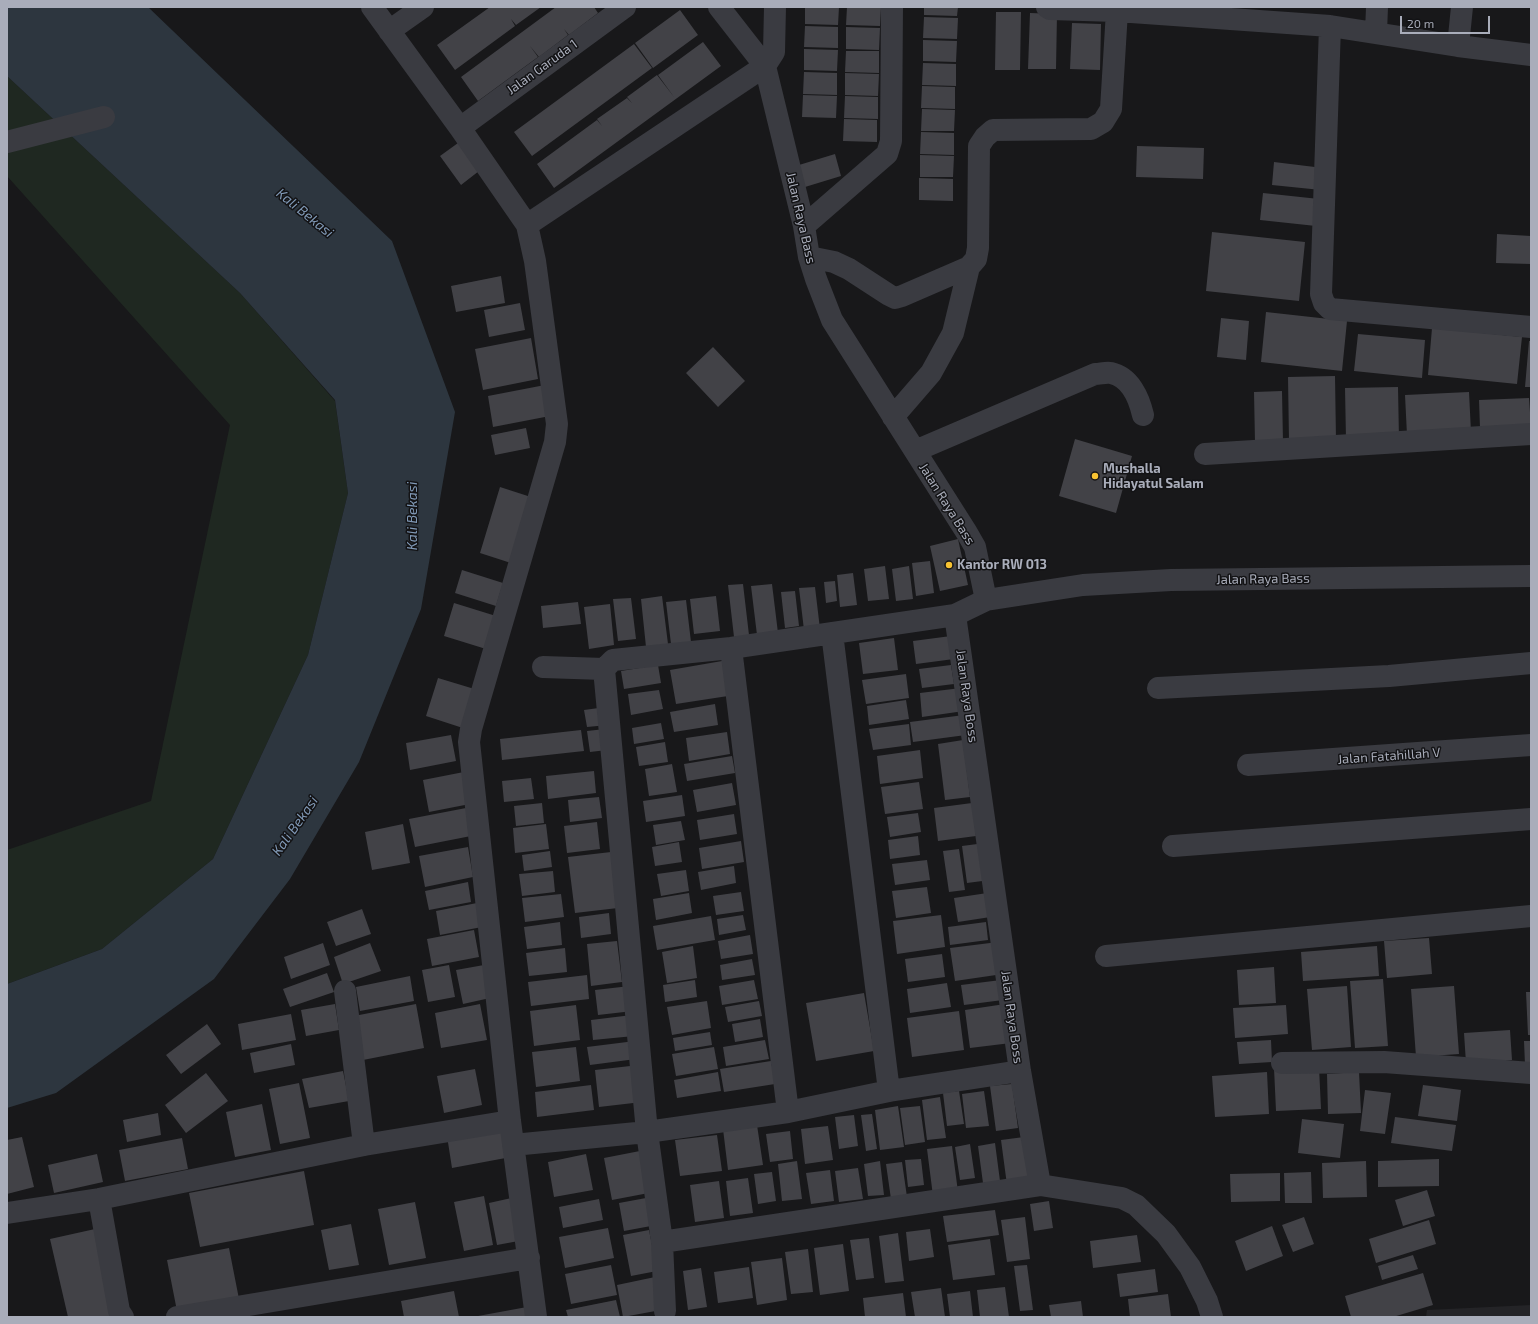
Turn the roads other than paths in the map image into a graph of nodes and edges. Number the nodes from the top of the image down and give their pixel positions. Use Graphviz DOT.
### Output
graph roads {
  1 [pos="372,7"];
  2 [pos="423,7"];
  3 [pos="625,7"];
  4 [pos="718,7"];
  5 [pos="775,7"];
  6 [pos="892,7"];
  7 [pos="1047,7"];
  8 [pos="1377,7"];
  9 [pos="1462,7"];
  10 [pos="1139,10"];
  11 [pos="1117,11"];
  12 [pos="1330,26"];
  13 [pos="389,31"];
  14 [pos="1376,33"];
  15 [pos="1458,46"];
  16 [pos="1531,55"];
  17 [pos="764,66"];
  18 [pos="104,117"];
  19 [pos="460,128"];
  20 [pos="7,142"];
  21 [pos="527,225"];
  22 [pos="804,226"];
  23 [pos="809,257"];
  24 [pos="969,267"];
  25 [pos="1531,327"];
  26 [pos="1143,415"];
  27 [pos="893,417"];
  28 [pos="1531,434"];
  29 [pos="915,451"];
  30 [pos="1205,454"];
  31 [pos="1531,576"];
  32 [pos="986,600"];
  33 [pos="955,615"];
  34 [pos="832,633"];
  35 [pos="731,648"];
  36 [pos="1531,663"];
  37 [pos="543,667"];
  38 [pos="604,670"];
  39 [pos="1158,688"];
  40 [pos="1531,745"];
  41 [pos="1248,765"];
  42 [pos="1531,819"];
  43 [pos="1173,846"];
  44 [pos="1531,916"];
  45 [pos="1106,956"];
  46 [pos="345,992"];
  47 [pos="1282,1063"];
  48 [pos="1020,1071"];
  49 [pos="1531,1073"];
  50 [pos="889,1091"];
  51 [pos="788,1112"];
  52 [pos="510,1121"];
  53 [pos="647,1132"];
  54 [pos="364,1145"];
  55 [pos="513,1145"];
  56 [pos="1040,1185"];
  57 [pos="99,1199"];
  58 [pos="7,1213"];
  59 [pos="662,1242"];
  60 [pos="529,1258"];
  61 [pos="665,1311"];
  62 [pos="123,1317"];
  63 [pos="176,1317"];
  64 [pos="536,1317"];
  65 [pos="1212,1317"];
  1 -- 13 [label="street"];
  2 -- 13 [label="street"];
  3 -- 19 [label="street, Jalan Garuda 1"];
  4 -- 17 [label="street, Jalan Raya Bass"];
  5 -- 17 [label="street"];
  6 -- 22 [label="street"];
  7 -- 11 [label="street"];
  8 -- 14 [label="street"];
  9 -- 15 [label="street"];
  10 -- 11 [label="street"];
  10 -- 12 [label="street"];
  11 -- 24 [label="street"];
  12 -- 14 [label="street"];
  12 -- 25 [label="street"];
  13 -- 19 [label="street"];
  14 -- 15 [label="street"];
  15 -- 16 [label="street"];
  17 -- 21 [label="street"];
  17 -- 22 [label="street, Jalan Raya Bass"];
  18 -- 20 [label="street"];
  19 -- 21 [label="street"];
  21 -- 52 [label="street"];
  22 -- 23 [label="street, Jalan Raya Bass"];
  23 -- 24 [label="street"];
  23 -- 27 [label="street, Jalan Raya Bass"];
  24 -- 27 [label="street"];
  26 -- 29 [label="street"];
  27 -- 29 [label="street, Jalan Raya Bass"];
  28 -- 30 [label="street"];
  29 -- 32 [label="street, Jalan Raya Bass"];
  31 -- 32 [label="street, Jalan Raya Bass"];
  32 -- 33 [label="street"];
  33 -- 34 [label="street"];
  33 -- 48 [label="street, Jalan Raya Boss"];
  34 -- 35 [label="street"];
  34 -- 50 [label="street"];
  35 -- 38 [label="street"];
  35 -- 51 [label="street"];
  36 -- 39 [label="street"];
  37 -- 38 [label="street"];
  38 -- 53 [label="street"];
  40 -- 41 [label="street, Jalan Fatahillah V"];
  42 -- 43 [label="street"];
  44 -- 45 [label="street"];
  46 -- 54 [label="street"];
  47 -- 49 [label="street"];
  48 -- 50 [label="street"];
  48 -- 56 [label="street, Jalan Raya Boss"];
  50 -- 51 [label="street"];
  51 -- 53 [label="street"];
  52 -- 54 [label="street"];
  52 -- 55 [label="street"];
  53 -- 55 [label="street"];
  53 -- 59 [label="street"];
  54 -- 57 [label="street"];
  55 -- 60 [label="street"];
  56 -- 59 [label="street"];
  56 -- 65 [label="street"];
  57 -- 58 [label="street"];
  57 -- 62 [label="street"];
  59 -- 61 [label="street"];
  60 -- 63 [label="street"];
  60 -- 64 [label="street"];
}
